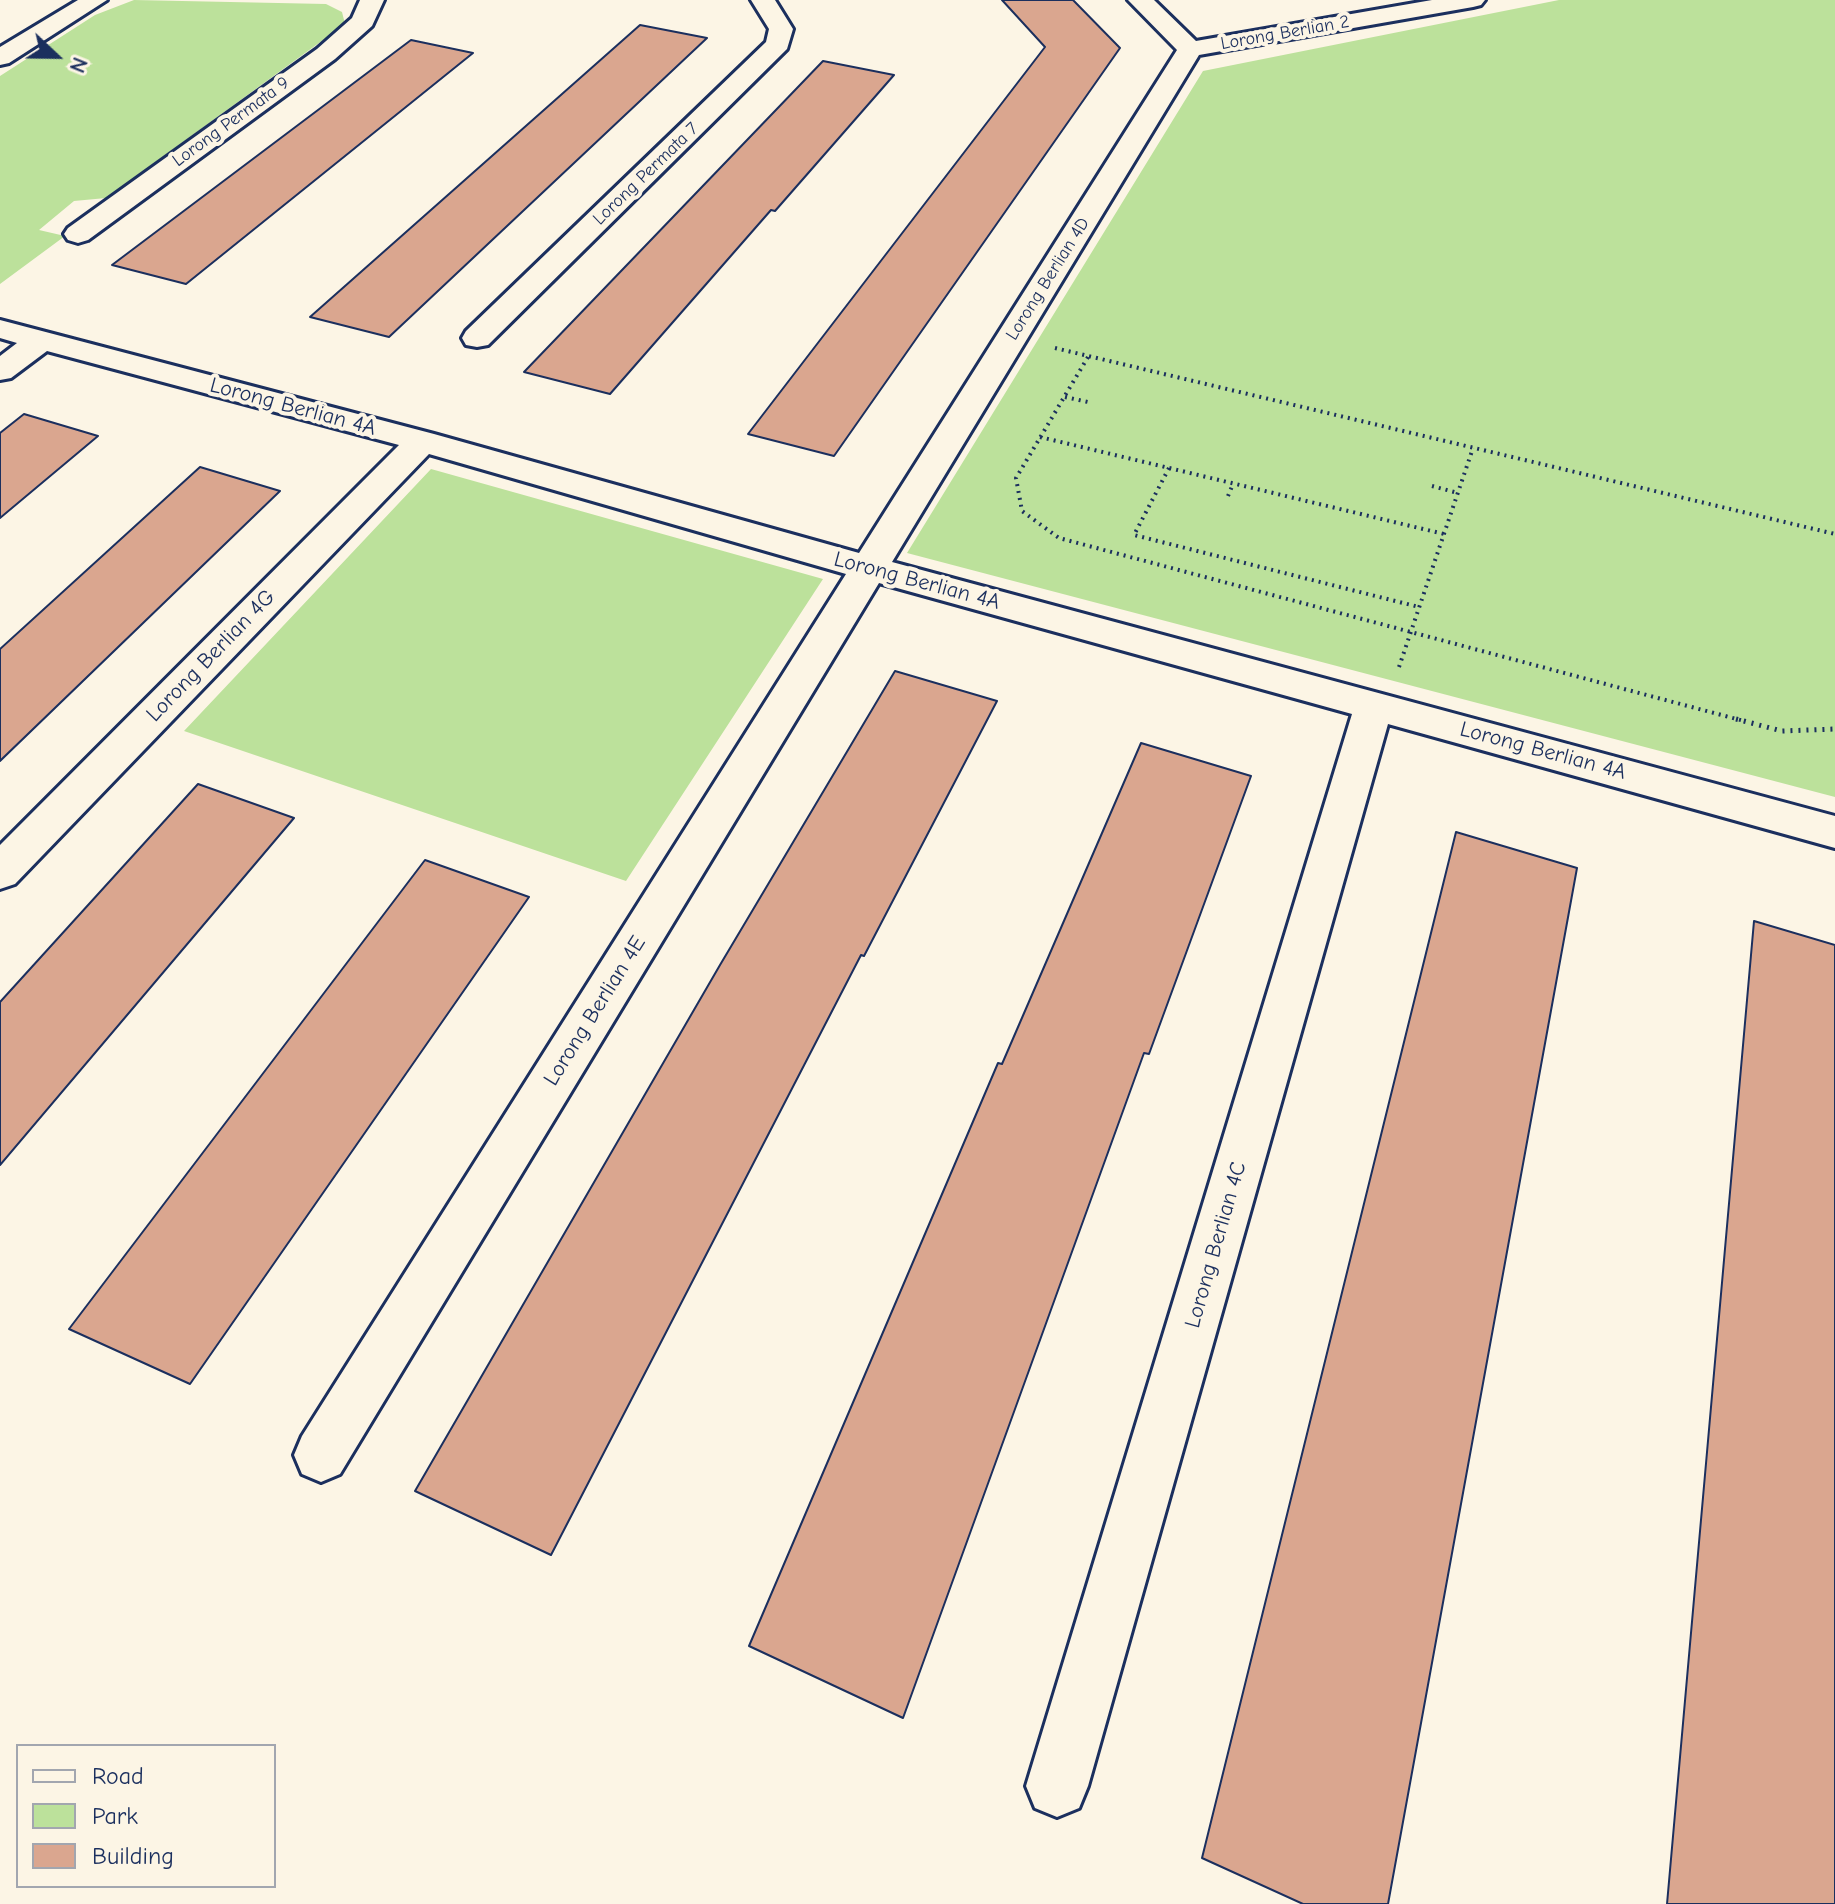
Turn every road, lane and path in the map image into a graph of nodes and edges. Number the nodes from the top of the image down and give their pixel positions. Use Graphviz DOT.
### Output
graph roads {
  1 [pos="95,0"];
  2 [pos="372,0"];
  3 [pos="763,0"];
  4 [pos="1140,0"];
  5 [pos="1473,0"];
  6 [pos="1190,49"];
  7 [pos="0,58"];
  8 [pos="78,234"];
  9 [pos="0,329"];
  10 [pos="477,338"];
  11 [pos="1012,338"];
  12 [pos="40,341"];
  13 [pos="1088,357"];
  14 [pos="0,371"];
  15 [pos="1065,397"];
  16 [pos="1088,402"];
  17 [pos="1040,437"];
  18 [pos="422,441"];
  19 [pos="1473,448"];
  20 [pos="1169,468"];
  21 [pos="1233,484"];
  22 [pos="1432,486"];
  23 [pos="1458,493"];
  24 [pos="1228,496"];
  25 [pos="1444,534"];
  26 [pos="1835,534"];
  27 [pos="869,568"];
  28 [pos="1419,607"];
  29 [pos="1411,633"];
  30 [pos="1380,706"];
  31 [pos="1835,729"];
  32 [pos="1835,832"];
  33 [pos="0,872"];
  34 [pos="321,1455"];
  35 [pos="1057,1786"];
  1 -- 7 [label="street"];
  2 -- 8 [label="street, Lorong Permata 9"];
  3 -- 10 [label="street, Lorong Permata 7"];
  4 -- 6 [label="street"];
  5 -- 6 [label="street, Lorong Berlian 2"];
  6 -- 11 [label="street, Lorong Berlian 4D"];
  9 -- 12 [label="street, Lorong Berlian 4A"];
  11 -- 13 [label="path"];
  11 -- 27 [label="street, Lorong Berlian 4D"];
  12 -- 14 [label="street"];
  12 -- 18 [label="street, Lorong Berlian 4A"];
  13 -- 15 [label="path"];
  13 -- 19 [label="path"];
  15 -- 16 [label="path"];
  15 -- 17 [label="path"];
  17 -- 20 [label="path"];
  17 -- 29 [label="path"];
  18 -- 27 [label="street, Lorong Berlian 4A"];
  18 -- 33 [label="street, Lorong Berlian 4G"];
  19 -- 23 [label="path"];
  19 -- 26 [label="path"];
  20 -- 21 [label="path"];
  20 -- 28 [label="path"];
  21 -- 24 [label="path"];
  21 -- 25 [label="path"];
  22 -- 23 [label="path"];
  23 -- 25 [label="path"];
  25 -- 28 [label="path"];
  27 -- 30 [label="street, Lorong Berlian 4A"];
  27 -- 34 [label="street, Lorong Berlian 4E"];
  28 -- 29 [label="path"];
  29 -- 30 [label="path"];
  29 -- 31 [label="path"];
  30 -- 32 [label="street, Lorong Berlian 4A"];
  30 -- 35 [label="street, Lorong Berlian 4C"];
}
